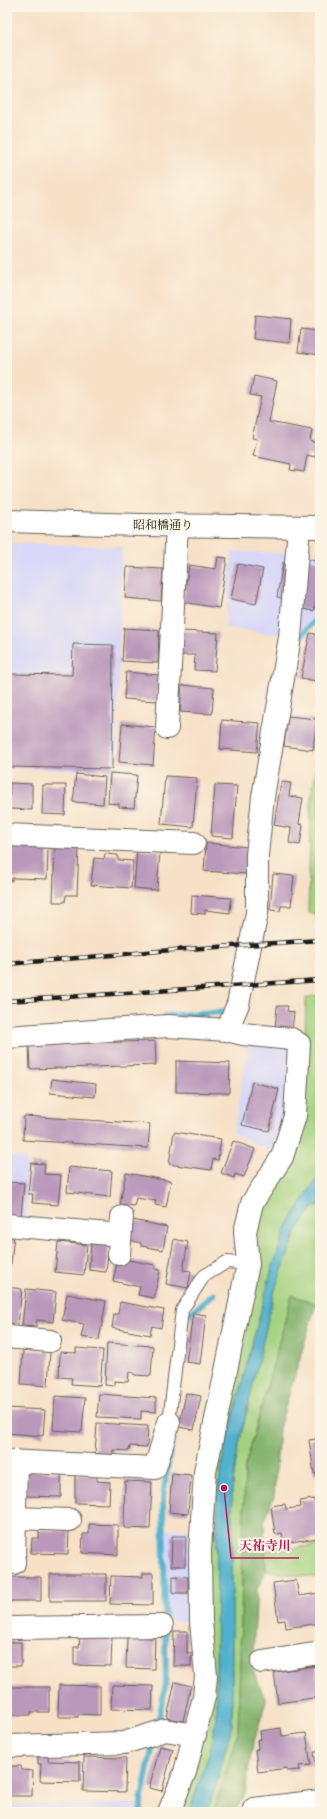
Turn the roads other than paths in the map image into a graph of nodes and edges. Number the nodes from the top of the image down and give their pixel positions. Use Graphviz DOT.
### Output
graph roads {
  1 [pos="7,521"];
  2 [pos="177,525"];
  3 [pos="310,527"];
  4 [pos="167,728"];
  5 [pos="7,835"];
  6 [pos="194,843"];
  7 [pos="227,1030"];
  8 [pos="7,1037"];
  9 [pos="7,1225"];
  10 [pos="120,1236"];
  11 [pos="248,1264"];
  12 [pos="7,1337"];
  13 [pos="50,1341"];
  14 [pos="170,1422"];
  15 [pos="12,1461"];
  16 [pos="15,1518"];
  17 [pos="70,1520"];
  18 [pos="14,1563"];
  19 [pos="162,1626"];
  20 [pos="7,1628"];
  21 [pos="320,1653"];
  22 [pos="262,1662"];
  23 [pos="195,1735"];
  24 [pos="7,1746"];
  25 [pos="320,1801"];
  26 [pos="254,1809"];
  27 [pos="169,1812"];
  1 -- 2 [label="street, 昭和橋通り"];
  2 -- 3 [label="street, 昭和橋通り"];
  2 -- 4 [label="street"];
  3 -- 7 [label="street"];
  5 -- 6 [label="street"];
  7 -- 8 [label="street"];
  7 -- 11 [label="street"];
  9 -- 10 [label="street"];
  11 -- 14 [label="lane"];
  11 -- 23 [label="street"];
  12 -- 13 [label="street"];
  14 -- 15 [label="street"];
  15 -- 16 [label="street"];
  16 -- 17 [label="street"];
  16 -- 18 [label="street"];
  19 -- 20 [label="street"];
  21 -- 22 [label="street"];
  23 -- 24 [label="street"];
  23 -- 27 [label="street"];
  25 -- 26 [label="street"];
}
